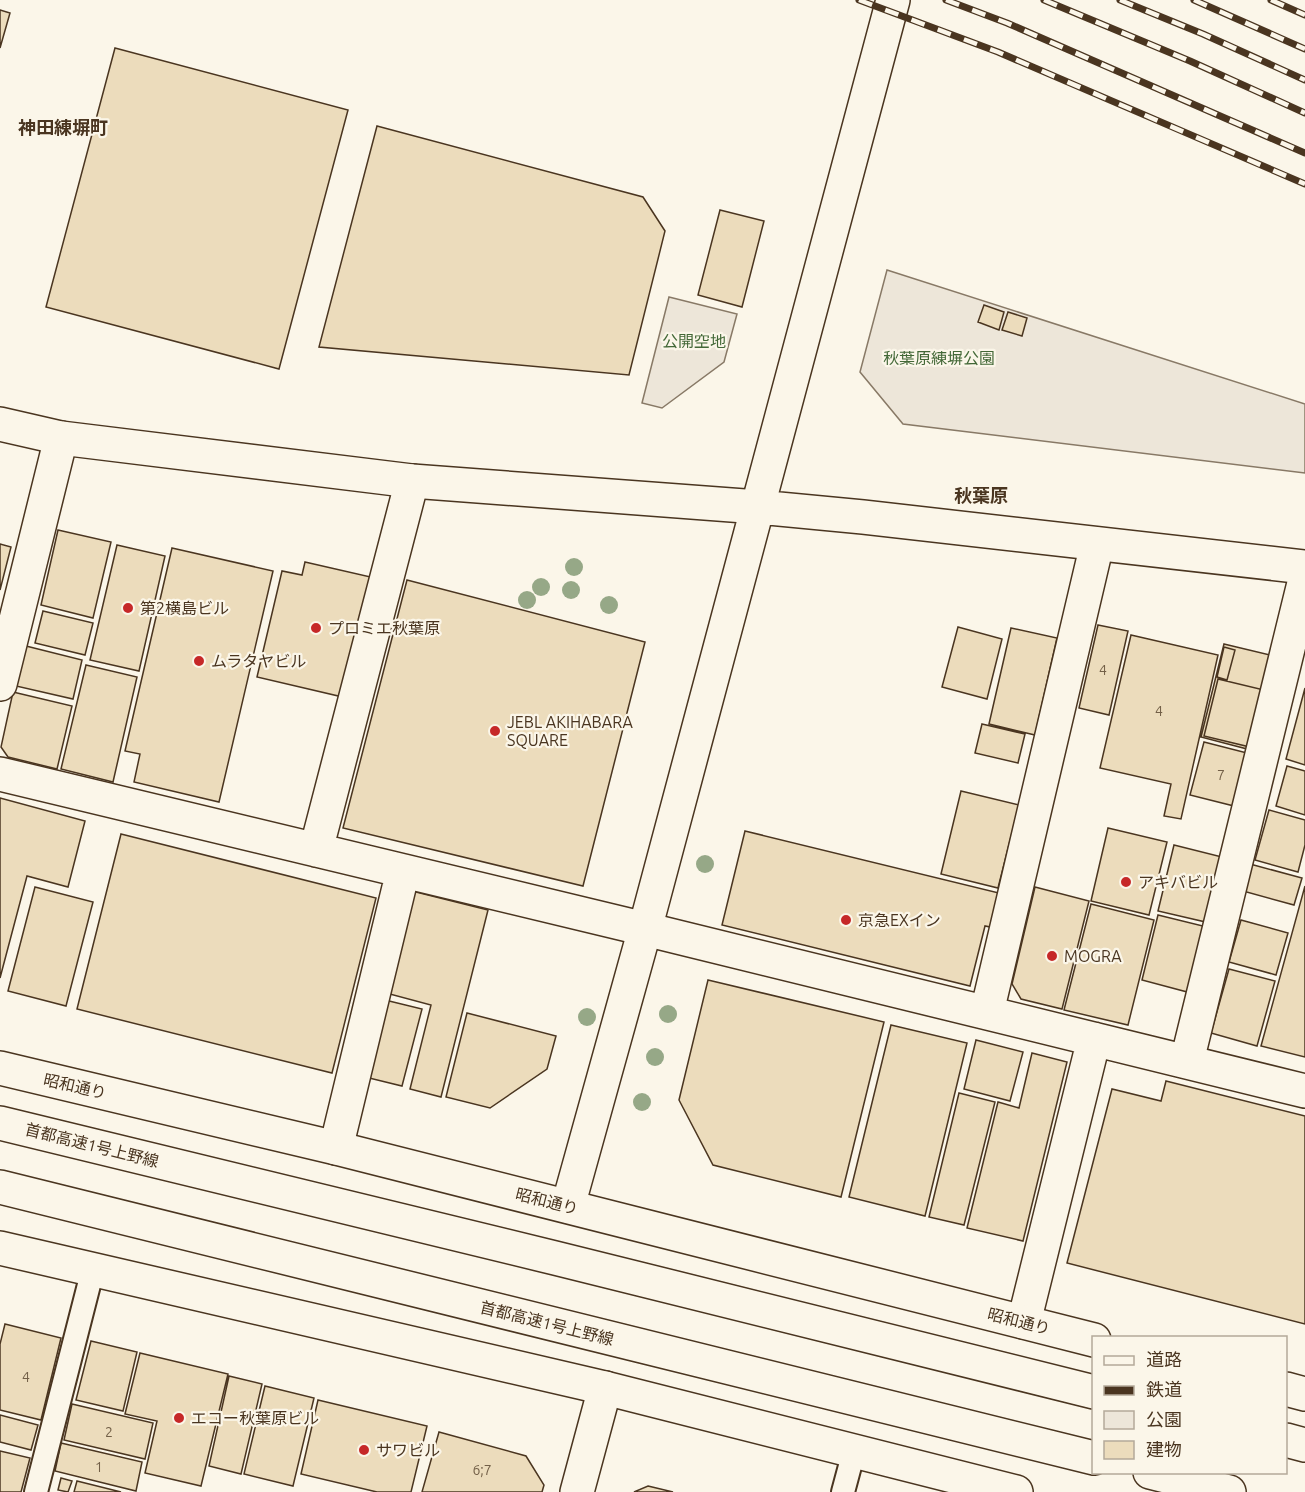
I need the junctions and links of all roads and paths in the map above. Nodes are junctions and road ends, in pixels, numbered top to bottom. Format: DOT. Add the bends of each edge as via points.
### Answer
graph roads {
  1 [pos="893,0"];
  2 [pos="0,424"];
  3 [pos="61,438"];
  4 [pos="412,481"];
  5 [pos="758,507"];
  6 [pos="1097,544"];
  7 [pos="1305,567"];
  8 [pos="1305,579"];
  9 [pos="0,684"];
  10 [pos="0,774"];
  11 [pos="316,850"];
  12 [pos="404,871"];
  13 [pos="645,928"];
  14 [pos="987,1012"];
  15 [pos="1094,1039"];
  16 [pos="1187,1062"];
  17 [pos="0,1068"];
  18 [pos="1305,1091"];
  19 [pos="0,1123"];
  20 [pos="336,1148"];
  21 [pos="0,1187"];
  22 [pos="568,1206"];
  23 [pos="0,1248"];
  24 [pos="93,1269"];
  25 [pos="1024,1322"];
  26 [pos="1092,1339"];
  27 [pos="605,1388"];
  28 [pos="1287,1389"];
  29 [pos="1092,1392"];
  30 [pos="1305,1394"];
  31 [pos="1287,1440"];
  32 [pos="1305,1445"];
  33 [pos="854,1451"];
  34 [pos="1092,1458"];
  35 [pos="1154,1474"];
  36 [pos="36,1492"];
  37 [pos="578,1492"];
  38 [pos="843,1492"];
  39 [pos="1016,1492"];
  40 [pos="1228,1492"];
  1 -- 5 [label="main road"];
  2 -- 3 [label="main road"];
  3 -- 4 [label="main road"];
  3 -- 9 [label="main road"];
  4 -- 5 [label="main road"];
  4 -- 11 [label="main road"];
  5 -- 6 [label="main road"];
  5 -- 13 [label="main road"];
  6 -- 7 [label="main road"];
  6 -- 14 [label="main road"];
  8 -- 16 [label="main road"];
  10 -- 11 [label="main road"];
  11 -- 12 [label="main road"];
  12 -- 13 [label="main road"];
  12 -- 20 [label="main road"];
  13 -- 14 [label="main road"];
  13 -- 22 [label="main road"];
  14 -- 15 [label="main road"];
  15 -- 16 [label="main road"];
  15 -- 25 [label="main road"];
  16 -- 18 [label="main road"];
  17 -- 20 [label="main road, 昭和通り"];
  19 -- 29 [label="main road, 首都高速1号上野線"];
  20 -- 22 [label="main road, 昭和通り"];
  21 -- 34 [label="main road, 首都高速1号上野線"];
  22 -- 25 [label="main road, 昭和通り"];
  23 -- 24 [label="main road"];
  24 -- 27 [label="main road"];
  24 -- 36 [label="lane"];
  25 -- 26 [label="main road, 昭和通り"];
  27 -- 33 [label="main road"];
  27 -- 37 [label="main road"];
  28 -- 30 [label="main road"];
  31 -- 32 [label="main road"];
  33 -- 38 [label="lane"];
  33 -- 39 [label="main road"];
  35 -- 40 [label="main road"];
}
